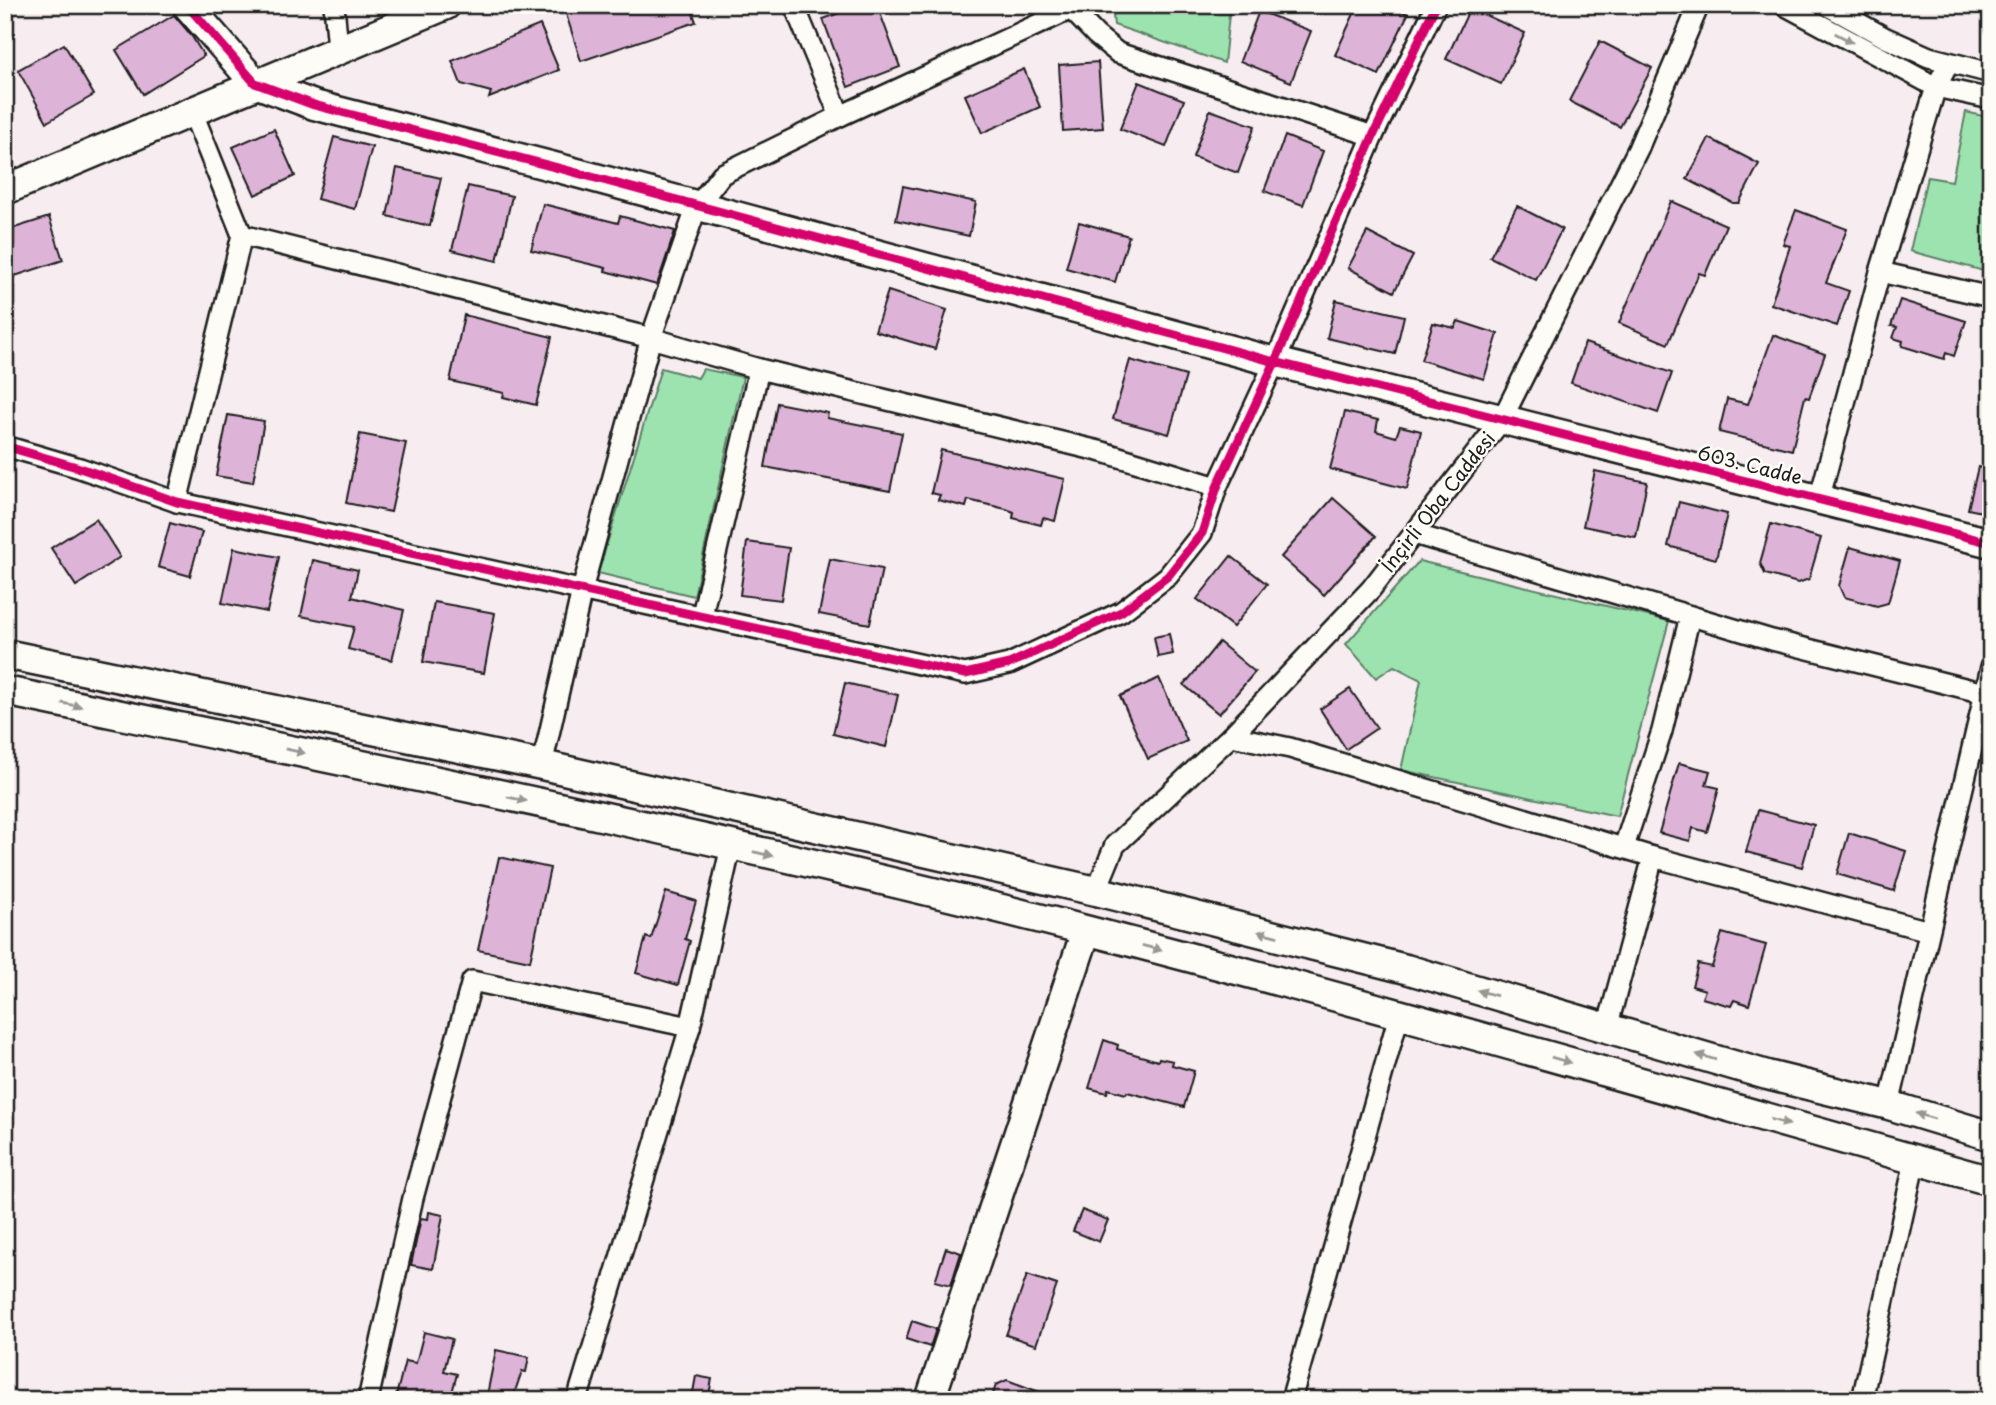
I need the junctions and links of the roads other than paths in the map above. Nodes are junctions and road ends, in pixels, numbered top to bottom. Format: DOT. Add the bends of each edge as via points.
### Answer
graph roads {
  1 [pos="187,5"];
  2 [pos="334,5"];
  3 [pos="446,5"];
  4 [pos="794,5"];
  5 [pos="1436,5"];
  6 [pos="1699,5"];
  7 [pos="1784,5"];
  8 [pos="1826,5"];
  9 [pos="1076,8"];
  10 [pos="338,48"];
  11 [pos="1949,64"];
  12 [pos="1991,73"];
  13 [pos="255,83"];
  14 [pos="1936,87"];
  15 [pos="1991,99"];
  16 [pos="192,111"];
  17 [pos="840,116"];
  18 [pos="1373,136"];
  19 [pos="5,190"];
  20 [pos="696,206"];
  21 [pos="242,235"];
  22 [pos="1880,272"];
  23 [pos="1991,298"];
  24 [pos="651,338"];
  25 [pos="1275,362"];
  26 [pos="759,369"];
  27 [pos="1501,421"];
  28 [pos="5,446"];
  29 [pos="1217,487"];
  30 [pos="1819,500"];
  31 [pos="177,502"];
  32 [pos="1414,534"];
  33 [pos="1991,544"];
  34 [pos="582,590"];
  35 [pos="702,615"];
  36 [pos="1690,615"];
  37 [pos="5,654"];
  38 [pos="1991,667"];
  39 [pos="5,691"];
  40 [pos="1984,694"];
  41 [pos="1231,736"];
  42 [pos="542,765"];
  43 [pos="731,846"];
  44 [pos="1624,847"];
  45 [pos="1653,857"];
  46 [pos="1096,891"];
  47 [pos="1086,931"];
  48 [pos="1929,932"];
  49 [pos="1399,1015"];
  50 [pos="690,1027"];
  51 [pos="1607,1028"];
  52 [pos="1889,1105"];
  53 [pos="1991,1136"];
  54 [pos="1915,1160"];
  55 [pos="1991,1181"];
  56 [pos="368,1400"];
  57 [pos="578,1400"];
  58 [pos="930,1400"];
  59 [pos="1291,1400"];
  60 [pos="1862,1400"];
  1 -- 13 [label="main road"];
  2 -- 10 [label="street"];
  3 -- 10 [label="main road"];
  4 -- 17 [label="street"];
  5 -- 18 [label="street"];
  6 -- 27 [label="street, İnçirli Oba Caddesi" via="1638,149"];
  7 -- 14 [label="street, one-way"];
  8 -- 11 [label="street" via="1886,38"];
  9 -- 17 [label="street"];
  9 -- 18 [label="street" via="1118,53"];
  10 -- 13 [label="main road"];
  11 -- 12 [label="street"];
  11 -- 14 [label="street"];
  13 -- 16 [label="main road"];
  13 -- 20 [label="main road, 603. Cadde" via="314,105"];
  14 -- 15 [label="street"];
  14 -- 22 [label="street"];
  16 -- 19 [label="main road"];
  16 -- 21 [label="street"];
  17 -- 20 [label="street" via="722,174"];
  18 -- 25 [label="street"];
  20 -- 24 [label="street"];
  20 -- 25 [label="main road, 603. Cadde"];
  21 -- 24 [label="street"];
  21 -- 31 [label="street"];
  22 -- 23 [label="street"];
  22 -- 30 [label="street"];
  24 -- 26 [label="street"];
  24 -- 34 [label="street"];
  25 -- 27 [label="main road, 603. Cadde"];
  25 -- 29 [label="street"];
  26 -- 29 [label="street" via="1103,452"];
  26 -- 35 [label="street"];
  27 -- 30 [label="main road, 603. Cadde"];
  27 -- 32 [label="street, İnçirli Oba Caddesi"];
  28 -- 31 [label="street"];
  29 -- 35 [label="street" via="1202,533 1168,576 1121,611 1009,664 965,674"];
  30 -- 33 [label="main road, 603. Cadde"];
  31 -- 34 [label="street"];
  32 -- 36 [label="street"];
  32 -- 41 [label="street, İnçirli Oba Caddesi" via="1371,589"];
  34 -- 35 [label="street"];
  34 -- 42 [label="street"];
  36 -- 40 [label="street"];
  36 -- 44 [label="street" via="1661,731"];
  37 -- 42 [label="main road"];
  38 -- 40 [label="street"];
  39 -- 43 [label="main road, one-way"];
  40 -- 48 [label="street"];
  41 -- 44 [label="street" via="1290,748"];
  41 -- 46 [label="street, İnçirli Oba Caddesi" via="1115,845"];
  42 -- 46 [label="main road"];
  43 -- 47 [label="main road, one-way"];
  43 -- 50 [label="street"];
  44 -- 45 [label="street"];
  45 -- 48 [label="street"];
  45 -- 51 [label="street"];
  51 -- 46 [label="main road, one-way" via="1406,969"];
  47 -- 49 [label="main road, one-way"];
  47 -- 58 [label="main road"];
  48 -- 52 [label="street"];
  49 -- 54 [label="main road, one-way"];
  49 -- 59 [label="street"];
  50 -- 56 [label="street" via="472,981 413,1198"];
  50 -- 57 [label="street"];
  52 -- 51 [label="main road, one-way"];
  53 -- 52 [label="main road, one-way"];
  54 -- 55 [label="main road"];
  54 -- 60 [label="street"];
}
